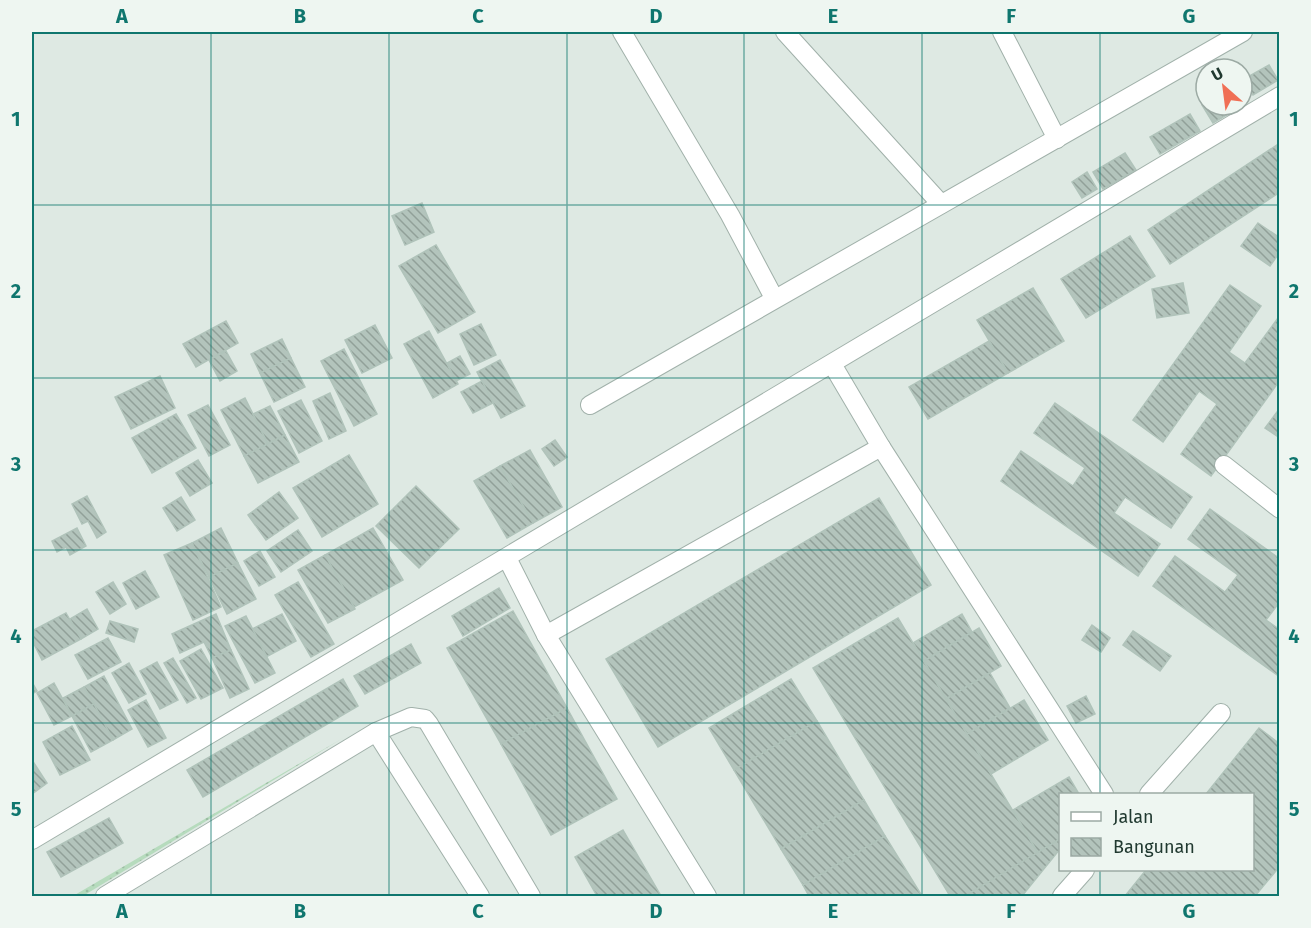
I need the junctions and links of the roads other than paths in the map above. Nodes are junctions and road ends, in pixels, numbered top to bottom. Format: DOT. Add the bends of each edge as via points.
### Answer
graph roads {
  1 [pos="622,32"];
  2 [pos="785,32"];
  3 [pos="1002,32"];
  4 [pos="1243,32"];
  5 [pos="1280,96"];
  6 [pos="1057,139"];
  7 [pos="940,204"];
  8 [pos="774,298"];
  9 [pos="832,364"];
  10 [pos="590,405"];
  11 [pos="881,447"];
  12 [pos="1224,465"];
  13 [pos="1280,509"];
  14 [pos="507,558"];
  15 [pos="546,635"];
  16 [pos="1221,712"];
  17 [pos="376,732"];
  18 [pos="1103,793"];
  19 [pos="1151,793"];
  20 [pos="32,840"];
  21 [pos="1084,871"];
  22 [pos="105,897"];
  23 [pos="480,897"];
  24 [pos="531,897"];
  25 [pos="707,897"];
  26 [pos="1062,897"];
  1 -- 8 [label="street"];
  2 -- 7 [label="street"];
  3 -- 6 [label="street"];
  4 -- 6 [label="street"];
  5 -- 9 [label="street"];
  6 -- 7 [label="street"];
  7 -- 8 [label="street"];
  8 -- 10 [label="street"];
  9 -- 11 [label="street"];
  9 -- 14 [label="street"];
  11 -- 15 [label="street"];
  11 -- 18 [label="street"];
  12 -- 13 [label="street"];
  14 -- 15 [label="street"];
  14 -- 20 [label="street"];
  15 -- 25 [label="street"];
  16 -- 19 [label="street"];
  17 -- 22 [label="street"];
  17 -- 23 [label="street"];
  17 -- 24 [label="street" via="411,717 425,719"];
  21 -- 26 [label="street"];
}
